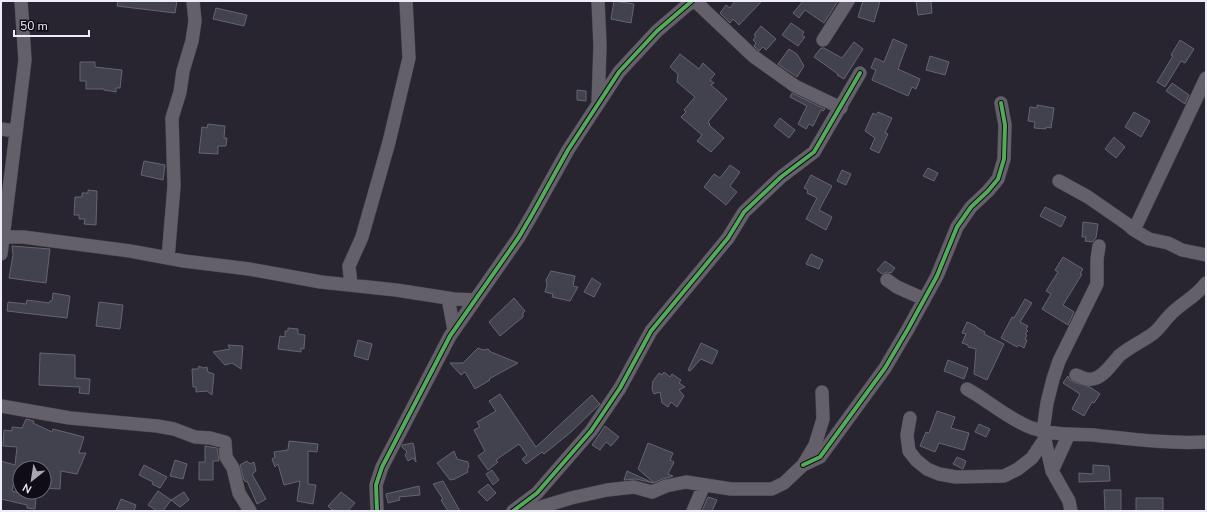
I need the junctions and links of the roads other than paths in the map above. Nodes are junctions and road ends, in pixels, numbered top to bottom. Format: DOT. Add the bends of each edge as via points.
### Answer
graph roads {
  1 [pos="21,1"];
  2 [pos="193,1"];
  3 [pos="406,1"];
  4 [pos="598,1"];
  5 [pos="693,1"];
  6 [pos="848,1"];
  7 [pos="823,40"];
  8 [pos="860,73"];
  9 [pos="1206,78"];
  10 [pos="1001,103"];
  11 [pos="598,104"];
  12 [pos="840,108"];
  13 [pos="1,128"];
  14 [pos="16,131"];
  15 [pos="1059,181"];
  16 [pos="1134,230"];
  17 [pos="3,237"];
  18 [pos="1099,246"];
  19 [pos="1,254"];
  20 [pos="1206,255"];
  21 [pos="168,258"];
  22 [pos="887,280"];
  23 [pos="1206,283"];
  24 [pos="351,285"];
  25 [pos="448,298"];
  26 [pos="924,299"];
  27 [pos="475,300"];
  28 [pos="454,330"];
  29 [pos="1076,375"];
  30 [pos="966,389"];
  31 [pos="822,392"];
  32 [pos="1,406"];
  33 [pos="910,418"];
  34 [pos="1068,434"];
  35 [pos="1044,435"];
  36 [pos="1206,442"];
  37 [pos="803,465"];
  38 [pos="1052,471"];
  39 [pos="704,485"];
  40 [pos="250,511"];
  41 [pos="377,511"];
  42 [pos="513,511"];
  43 [pos="528,511"];
  44 [pos="693,511"];
  45 [pos="1071,511"];
  1 -- 14 [label="street" via="25,60"];
  2 -- 21 [label="street" via="195,21 192,41 172,118 174,186"];
  3 -- 24 [label="street" via="409,58 362,237 349,266"];
  4 -- 11 [label="street"];
  5 -- 11 [label="street" via="657,31 626,62"];
  5 -- 12 [label="street" via="753,56 795,86"];
  6 -- 7 [label="street"];
  8 -- 12 [label="street"];
  9 -- 16 [label="street"];
  10 -- 26 [label="street" via="1005,125 1004,159 998,179 971,207 957,227 937,276"];
  11 -- 27 [label="street" via="568,150 519,237"];
  12 -- 42 [label="street" via="814,152 781,177 744,212 728,238 651,331 620,388 591,432 538,493"];
  13 -- 14 [label="street"];
  14 -- 17 [label="street"];
  15 -- 16 [label="street"];
  16 -- 20 [label="street" via="1149,239"];
  17 -- 19 [label="street"];
  17 -- 21 [label="street" via="23,237"];
  18 -- 35 [label="street" via="1097,284 1059,361 1047,403"];
  21 -- 24 [label="street"];
  22 -- 26 [label="street"];
  23 -- 29 [label="street" via="1170,315 1160,328 1125,351 1098,378 1088,380"];
  24 -- 25 [label="street"];
  25 -- 27 [label="street"];
  25 -- 28 [label="street"];
  26 -- 37 [label="street" via="885,368 820,457"];
  27 -- 28 [label="street"];
  28 -- 41 [label="street" via="382,466 376,485"];
  30 -- 35 [label="street" via="1001,412"];
  31 -- 37 [label="street" via="823,419 815,445"];
  32 -- 40 [label="street" via="70,418 157,426 180,430 195,437 225,442 226,457 233,468 239,492"];
  33 -- 35 [label="street" via="907,435 909,451 916,460 927,469 956,477 1004,476 1032,458"];
  34 -- 35 [label="street"];
  34 -- 36 [label="street"];
  34 -- 38 [label="street"];
  35 -- 38 [label="street"];
  37 -- 39 [label="street" via="784,483 772,489 731,489"];
  38 -- 45 [label="street" via="1069,501"];
  39 -- 43 [label="street" via="686,482 652,492 634,487 606,490"];
  39 -- 44 [label="street"];
}
